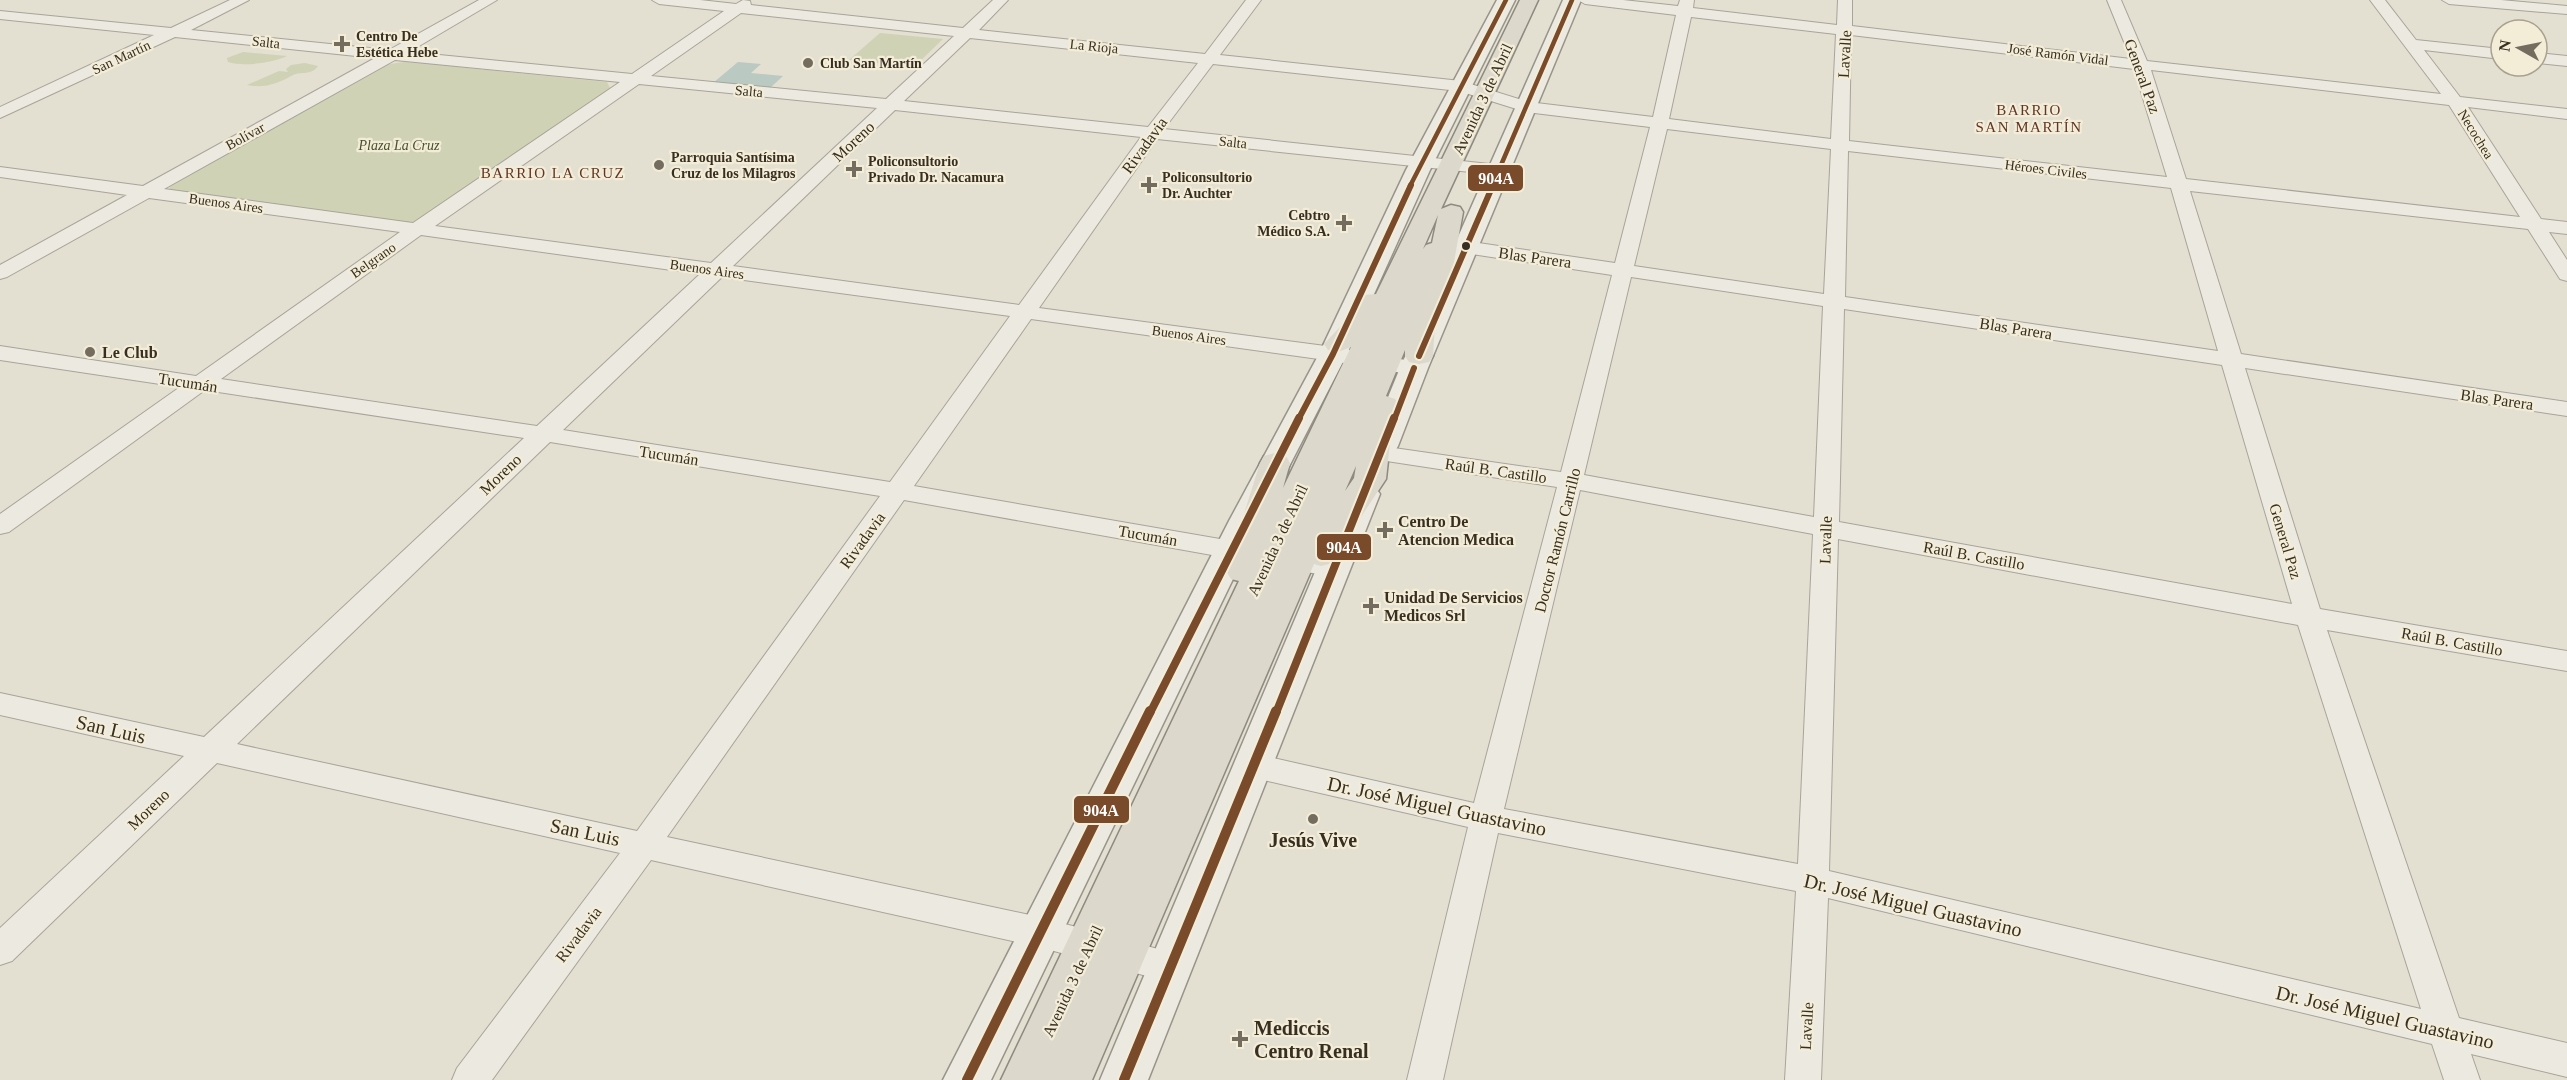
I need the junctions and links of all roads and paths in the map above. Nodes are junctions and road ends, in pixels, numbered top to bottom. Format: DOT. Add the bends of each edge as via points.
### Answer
graph roads {
  1 [pos="242,0"];
  2 [pos="490,0"];
  3 [pos="659,0"];
  4 [pos="1000,0"];
  5 [pos="1254,0"];
  6 [pos="1506,0"];
  7 [pos="1529,0"];
  8 [pos="1548,0"];
  9 [pos="1572,0"];
  10 [pos="1585,0"];
  11 [pos="1845,0"];
  12 [pos="2114,0"];
  13 [pos="2377,0"];
  14 [pos="2449,0"];
  15 [pos="744,4"];
  16 [pos="1686,6"];
  17 [pos="2567,10"];
  18 [pos="0,15"];
  19 [pos="1845,29"];
  20 [pos="967,32"];
  21 [pos="172,33"];
  22 [pos="2410,44"];
  23 [pos="2489,53"];
  24 [pos="393,55"];
  25 [pos="1207,59"];
  26 [pos="2549,59"];
  27 [pos="2567,61"];
  28 [pos="2141,64"];
  29 [pos="634,80"];
  30 [pos="1461,86"];
  31 [pos="1492,97"];
  32 [pos="2455,101"];
  33 [pos="892,105"];
  34 [pos="1526,107"];
  35 [pos="0,113"];
  36 [pos="2567,114"];
  37 [pos="1660,123"];
  38 [pos="1151,135"];
  39 [pos="1838,145"];
  40 [pos="1424,161"];
  41 [pos="1461,166"];
  42 [pos="1498,171"];
  43 [pos="0,172"];
  44 [pos="2179,185"];
  45 [pos="145,192"];
  46 [pos="1440,211"];
  47 [pos="2534,224"];
  48 [pos="2567,228"];
  49 [pos="417,229"];
  50 [pos="1465,248"];
  51 [pos="714,270"];
  52 [pos="1623,270"];
  53 [pos="0,273"];
  54 [pos="2567,275"];
  55 [pos="1833,300"];
  56 [pos="1024,312"];
  57 [pos="0,353"];
  58 [pos="1379,358"];
  59 [pos="2232,360"];
  60 [pos="200,384"];
  61 [pos="2567,409"];
  62 [pos="542,434"];
  63 [pos="1275,463"];
  64 [pos="1375,466"];
  65 [pos="1572,481"];
  66 [pos="897,491"];
  67 [pos="0,526"];
  68 [pos="1825,528"];
  69 [pos="1283,559"];
  70 [pos="2309,617"];
  71 [pos="2567,661"];
  72 [pos="0,704"];
  73 [pos="209,751"];
  74 [pos="1191,765"];
  75 [pos="1255,766"];
  76 [pos="1486,818"];
  77 [pos="644,845"];
  78 [pos="1813,881"];
  79 [pos="1039,933"];
  80 [pos="0,950"];
  81 [pos="1106,950"];
  82 [pos="1169,967"];
  83 [pos="2447,1032"];
  84 [pos="2567,1060"];
  85 [pos="470,1080"];
  86 [pos="968,1080"];
  87 [pos="1025,1080"];
  88 [pos="1068,1080"];
  89 [pos="1124,1080"];
  90 [pos="1425,1080"];
  91 [pos="1803,1080"];
  92 [pos="2462,1080"];
  1 -- 21 [label="street, San Martín"];
  2 -- 24 [label="street, Bolívar"];
  3 -- 15 [label="street, La Rioja"];
  4 -- 20 [label="street, Moreno"];
  5 -- 25 [label="street, Rivadavia"];
  6 -- 30 [label="main road, Avenida 3 de Abril"];
  7 -- 31 [label="highway, Avenida 3 de Abril"];
  8 -- 31 [label="highway, Avenida 3 de Abril"];
  9 -- 34 [label="main road, Avenida 3 de Abril"];
  10 -- 16 [label="street, José Ramón Vidal"];
  11 -- 19 [label="street, Lavalle"];
  12 -- 28 [label="street, General Paz"];
  13 -- 22 [label="street, Necochea"];
  14 -- 17 [label="street"];
  15 -- 20 [label="street, La Rioja"];
  15 -- 29 [label="street, Belgrano"];
  16 -- 19 [label="street, José Ramón Vidal"];
  16 -- 37 [label="street, Doctor Ramón Carrillo"];
  18 -- 21 [label="street, Salta"];
  19 -- 28 [label="street, José Ramón Vidal"];
  19 -- 39 [label="street, Lavalle"];
  20 -- 25 [label="street, La Rioja"];
  20 -- 33 [label="street, Moreno"];
  21 -- 24 [label="street, Salta"];
  21 -- 35 [label="street, San Martín"];
  22 -- 23 [label="street"];
  22 -- 32 [label="street, Necochea"];
  24 -- 29 [label="street, Salta"];
  24 -- 45 [label="street, Bolívar"];
  25 -- 30 [label="street, La Rioja"];
  25 -- 38 [label="street, Rivadavia"];
  26 -- 27 [label="street"];
  28 -- 32 [label="street, José Ramón Vidal"];
  28 -- 44 [label="street, General Paz"];
  29 -- 33 [label="street, Salta"];
  29 -- 49 [label="street, Belgrano"];
  30 -- 31 [label="street, La Rioja"];
  30 -- 40 [label="main road, Avenida 3 de Abril"];
  31 -- 34 [label="street, La Rioja"];
  31 -- 41 [label="highway, Avenida 3 de Abril"];
  32 -- 36 [label="street, José Ramón Vidal"];
  32 -- 47 [label="street, Necochea"];
  33 -- 38 [label="street, Salta"];
  33 -- 51 [label="street, Moreno"];
  34 -- 37 [label="street, Héroes Civiles"];
  34 -- 42 [label="main road, Avenida 3 de Abril"];
  37 -- 39 [label="street, Héroes Civiles"];
  37 -- 52 [label="street, Doctor Ramón Carrillo"];
  38 -- 40 [label="street, Salta"];
  38 -- 56 [label="street, Rivadavia"];
  39 -- 44 [label="street, Héroes Civiles"];
  39 -- 55 [label="street, Lavalle"];
  40 -- 41 [label="street, Salta"];
  40 -- 58 [label="main road, Avenida 3 de Abril"];
  41 -- 42 [label="street, Salta"];
  41 -- 46 [label="highway, Avenida 3 de Abril"];
  42 -- 50 [label="main road, Avenida 3 de Abril"];
  43 -- 45 [label="street, Buenos Aires"];
  44 -- 47 [label="street, Héroes Civiles"];
  44 -- 59 [label="street, General Paz"];
  45 -- 49 [label="street, Buenos Aires"];
  45 -- 53 [label="street, Bolívar"];
  46 -- 58 [label="highway, Avenida 3 de Abril"];
  46 -- 58 [label="highway" via="1395,261 1364,317"];
  47 -- 48 [label="street, Héroes Civiles"];
  47 -- 54 [label="street, Necochea"];
  49 -- 51 [label="street, Buenos Aires"];
  49 -- 60 [label="street, Belgrano"];
  50 -- 52 [label="street, Blas Parera"];
  50 -- 58 [label="main road, Avenida 3 de Abril"];
  51 -- 56 [label="street, Buenos Aires"];
  51 -- 62 [label="street, Moreno"];
  52 -- 55 [label="street, Blas Parera"];
  52 -- 65 [label="street, Doctor Ramón Carrillo"];
  55 -- 59 [label="street, Blas Parera"];
  55 -- 68 [label="street, Lavalle"];
  56 -- 58 [label="street, Buenos Aires"];
  56 -- 66 [label="street, Rivadavia"];
  57 -- 60 [label="street, Tucumán"];
  58 -- 63 [label="main road, Avenida 3 de Abril"];
  58 -- 64 [label="highway"];
  58 -- 69 [label="highway, Avenida 3 de Abril"];
  59 -- 61 [label="street, Blas Parera"];
  59 -- 70 [label="street, General Paz"];
  60 -- 62 [label="street, Tucumán"];
  60 -- 67 [label="street, Belgrano"];
  62 -- 66 [label="street, Tucumán"];
  62 -- 73 [label="street, Moreno"];
  63 -- 69 [label="highway"];
  64 -- 65 [label="street, Raúl B. Castillo"];
  64 -- 69 [label="main road, Avenida 3 de Abril"];
  65 -- 68 [label="street, Raúl B. Castillo"];
  65 -- 76 [label="street, Doctor Ramón Carrillo"];
  66 -- 69 [label="street, Tucumán"];
  66 -- 77 [label="street, Rivadavia"];
  68 -- 70 [label="street, Raúl B. Castillo"];
  68 -- 78 [label="street, Lavalle"];
  69 -- 74 [label="highway, Avenida 3 de Abril"];
  69 -- 74 [label="highway"];
  69 -- 75 [label="main road, Avenida 3 de Abril"];
  69 -- 79 [label="main road, Avenida 3 de Abril"];
  70 -- 71 [label="street, Raúl B. Castillo"];
  70 -- 83 [label="street, General Paz"];
  72 -- 73 [label="street, San Luis"];
  73 -- 77 [label="street, San Luis"];
  73 -- 80 [label="street, Moreno"];
  74 -- 81 [label="highway, Avenida 3 de Abril"];
  75 -- 76 [label="street, Dr. José Miguel Guastavino"];
  75 -- 82 [label="main road, Avenida 3 de Abril"];
  76 -- 78 [label="street, Dr. José Miguel Guastavino"];
  76 -- 90 [label="street, Doctor Ramón Carrillo"];
  77 -- 79 [label="street, San Luis"];
  77 -- 85 [label="street, Rivadavia"];
  78 -- 83 [label="street, Dr. José Miguel Guastavino"];
  78 -- 91 [label="street, Lavalle"];
  79 -- 81 [label="street, San Luis"];
  79 -- 86 [label="main road, Avenida 3 de Abril"];
  81 -- 82 [label="street, San Luis"];
  81 -- 87 [label="highway, Avenida 3 de Abril"];
  81 -- 88 [label="highway, Avenida 3 de Abril"];
  82 -- 89 [label="main road, Avenida 3 de Abril"];
  83 -- 84 [label="street, Dr. José Miguel Guastavino"];
  83 -- 92 [label="street, General Paz"];
}
